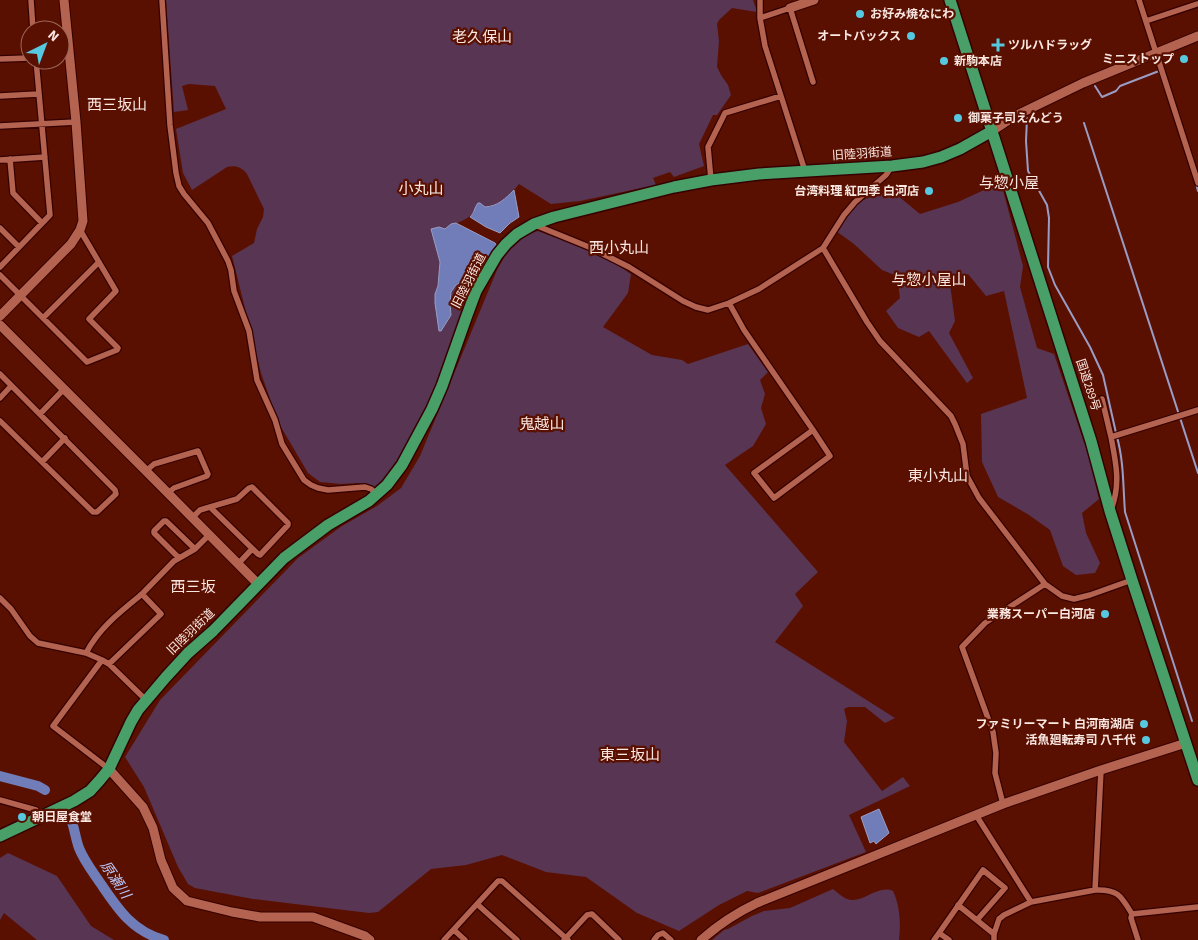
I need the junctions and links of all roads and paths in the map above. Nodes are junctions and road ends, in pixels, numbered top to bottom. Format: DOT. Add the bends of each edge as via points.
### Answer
graph roads {
  1 [pos="31,0"];
  2 [pos="64,0"];
  3 [pos="162,0"];
  4 [pos="760,0"];
  5 [pos="814,0"];
  6 [pos="950,0"];
  7 [pos="1139,0"];
  8 [pos="1197,4"];
  9 [pos="790,8"];
  10 [pos="760,18"];
  11 [pos="32,20"];
  12 [pos="1146,21"];
  13 [pos="1198,36"];
  14 [pos="1156,52"];
  15 [pos="20,59"];
  16 [pos="0,60"];
  17 [pos="37,70"];
  18 [pos="813,82"];
  19 [pos="38,94"];
  20 [pos="0,96"];
  21 [pos="781,96"];
  22 [pos="76,122"];
  23 [pos="41,124"];
  24 [pos="0,126"];
  25 [pos="992,131"];
  26 [pos="44,157"];
  27 [pos="10,159"];
  28 [pos="0,160"];
  29 [pos="892,166"];
  30 [pos="805,172"];
  31 [pos="712,180"];
  32 [pos="1198,183"];
  33 [pos="42,223"];
  34 [pos="534,224"];
  35 [pos="0,228"];
  36 [pos="80,230"];
  37 [pos="19,247"];
  38 [pos="823,248"];
  39 [pos="99,262"];
  40 [pos="0,267"];
  41 [pos="0,275"];
  42 [pos="20,296"];
  43 [pos="729,303"];
  44 [pos="0,316"];
  45 [pos="43,318"];
  46 [pos="0,325"];
  47 [pos="0,374"];
  48 [pos="11,386"];
  49 [pos="64,389"];
  50 [pos="0,398"];
  51 [pos="1102,399"];
  52 [pos="1198,410"];
  53 [pos="40,414"];
  54 [pos="0,421"];
  55 [pos="813,430"];
  56 [pos="1111,437"];
  57 [pos="65,438"];
  58 [pos="42,462"];
  59 [pos="146,471"];
  60 [pos="168,493"];
  61 [pos="377,494"];
  62 [pos="211,507"];
  63 [pos="1110,511"];
  64 [pos="192,518"];
  65 [pos="210,535"];
  66 [pos="195,549"];
  67 [pos="252,549"];
  68 [pos="179,558"];
  69 [pos="238,564"];
  70 [pos="1132,580"];
  71 [pos="258,584"];
  72 [pos="1045,584"];
  73 [pos="142,594"];
  74 [pos="0,598"];
  75 [pos="86,653"];
  76 [pos="102,660"];
  77 [pos="109,664"];
  78 [pos="146,700"];
  79 [pos="1198,739"];
  80 [pos="1186,743"];
  81 [pos="109,769"];
  82 [pos="1101,770"];
  83 [pos="1198,780"];
  84 [pos="0,800"];
  85 [pos="1003,804"];
  86 [pos="976,815"];
  87 [pos="40,817"];
  88 [pos="0,836"];
  89 [pos="1095,890"];
  90 [pos="1031,902"];
  91 [pos="477,904"];
  92 [pos="958,906"];
  93 [pos="1198,907"];
  94 [pos="1132,914"];
  95 [pos="977,920"];
  96 [pos="454,930"];
  97 [pos="939,933"];
  98 [pos="994,937"];
  99 [pos="566,939"];
  100 [pos="370,940"];
  101 [pos="444,940"];
  102 [pos="465,940"];
  103 [pos="517,940"];
  104 [pos="620,940"];
  105 [pos="654,940"];
  106 [pos="671,940"];
  107 [pos="701,940"];
  108 [pos="934,940"];
  109 [pos="949,940"];
  110 [pos="1138,940"];
  1 -- 11 [label="street"];
  2 -- 22 [label="street"];
  3 -- 61 [label="street" via="170,125 179,186 208,223 228,261 234,291 249,331 257,380 282,444 310,485 328,490 365,487"];
  4 -- 10 [label="street"];
  5 -- 9 [label="street"];
  6 -- 25 [label="highway, 国道289号"];
  7 -- 12 [label="street"];
  8 -- 12 [label="street"];
  9 -- 10 [label="street"];
  9 -- 18 [label="street"];
  10 -- 21 [label="street"];
  12 -- 14 [label="street"];
  13 -- 14 [label="street, 旧陸羽街道"];
  14 -- 25 [label="street, 旧陸羽街道" via="1015,116"];
  14 -- 32 [label="street"];
  15 -- 16 [label="street"];
  17 -- 19 [label="street"];
  19 -- 20 [label="street"];
  19 -- 23 [label="street"];
  21 -- 30 [label="street"];
  21 -- 31 [label="street" via="725,113 708,147"];
  22 -- 23 [label="street"];
  22 -- 36 [label="street" via="83,221"];
  23 -- 24 [label="street"];
  23 -- 26 [label="street"];
  25 -- 29 [label="highway, 旧陸羽街道" via="941,157"];
  25 -- 63 [label="highway, 国道289号" via="1092,441"];
  26 -- 27 [label="street"];
  26 -- 33 [label="street" via="50,216"];
  27 -- 28 [label="street"];
  27 -- 33 [label="street" via="13,193"];
  29 -- 30 [label="highway, 旧陸羽街道"];
  29 -- 38 [label="street" via="844,215"];
  30 -- 31 [label="highway, 旧陸羽街道"];
  31 -- 34 [label="highway, 旧陸羽街道"];
  33 -- 37 [label="street"];
  34 -- 43 [label="street" via="605,255 696,307 708,310"];
  34 -- 61 [label="highway, 旧陸羽街道" via="506,244 488,270 476,291 432,409 402,466"];
  35 -- 37 [label="street"];
  36 -- 39 [label="street"];
  36 -- 42 [label="street" via="71,244"];
  37 -- 40 [label="street"];
  38 -- 43 [label="street" via="759,289"];
  38 -- 72 [label="street" via="880,341 951,416 963,444 967,476 979,498"];
  39 -- 45 [label="street"];
  39 -- 45 [label="street" via="116,291 89,319 117,350 87,362"];
  41 -- 42 [label="street"];
  42 -- 44 [label="street"];
  42 -- 45 [label="street"];
  43 -- 55 [label="street"];
  46 -- 49 [label="street"];
  47 -- 48 [label="street"];
  48 -- 50 [label="street"];
  48 -- 53 [label="street"];
  49 -- 53 [label="street"];
  49 -- 59 [label="street"];
  51 -- 56 [label="street"];
  52 -- 56 [label="street"];
  53 -- 57 [label="street"];
  54 -- 58 [label="street"];
  55 -- 55 [label="street" via="830,456 774,498 754,473"];
  56 -- 63 [label="street" via="1117,482"];
  57 -- 58 [label="street"];
  57 -- 58 [label="street" via="116,494 93,512"];
  59 -- 60 [label="street"];
  59 -- 60 [label="street" via="154,464 198,451 207,476"];
  60 -- 64 [label="street"];
  61 -- 71 [label="highway, 旧陸羽街道" via="313,536"];
  62 -- 64 [label="street" via="200,510"];
  62 -- 67 [label="street"];
  62 -- 67 [label="street" via="237,499 252,487 288,523 260,555"];
  63 -- 70 [label="highway, 国道289号"];
  64 -- 65 [label="street"];
  65 -- 66 [label="street"];
  65 -- 69 [label="street"];
  66 -- 68 [label="street"];
  66 -- 68 [label="street" via="164,521 154,534"];
  67 -- 69 [label="street"];
  68 -- 73 [label="street"];
  69 -- 71 [label="street"];
  70 -- 72 [label="street" via="1074,599 1062,596"];
  70 -- 80 [label="highway, 国道289号"];
  71 -- 78 [label="highway, 旧陸羽街道"];
  72 -- 85 [label="street" via="985,623 962,647 993,732 995,773"];
  73 -- 75 [label="street" via="113,618"];
  73 -- 77 [label="street" via="161,614"];
  74 -- 75 [label="street" via="38,643"];
  75 -- 76 [label="street"];
  76 -- 77 [label="street"];
  76 -- 81 [label="street" via="53,726"];
  77 -- 78 [label="street"];
  78 -- 81 [label="highway, 旧陸羽街道" via="131,722"];
  79 -- 80 [label="highway"];
  80 -- 82 [label="street"];
  80 -- 83 [label="highway, 国道289号"];
  81 -- 87 [label="highway, 旧陸羽街道" via="90,791"];
  81 -- 100 [label="street" via="143,807 173,888 188,901 260,917 313,917"];
  82 -- 85 [label="street"];
  82 -- 89 [label="street"];
  84 -- 87 [label="street" via="36,810"];
  85 -- 86 [label="street"];
  86 -- 90 [label="street"];
  86 -- 107 [label="street" via="757,903 731,917"];
  87 -- 88 [label="highway, 旧陸羽街道"];
  89 -- 90 [label="street"];
  89 -- 94 [label="street" via="1114,892 1122,897"];
  90 -- 98 [label="street" via="999,919"];
  91 -- 96 [label="street"];
  91 -- 99 [label="street" via="498,881 502,881"];
  91 -- 103 [label="street"];
  92 -- 95 [label="street"];
  92 -- 95 [label="street" via="983,870 1005,888"];
  92 -- 97 [label="street"];
  93 -- 94 [label="street"];
  94 -- 110 [label="street"];
  95 -- 98 [label="street"];
  96 -- 101 [label="street"];
  96 -- 102 [label="street"];
  97 -- 108 [label="street"];
  97 -- 109 [label="street"];
  99 -- 104 [label="street" via="587,915 592,914"];
  105 -- 106 [label="street" via="663,933"];
}
